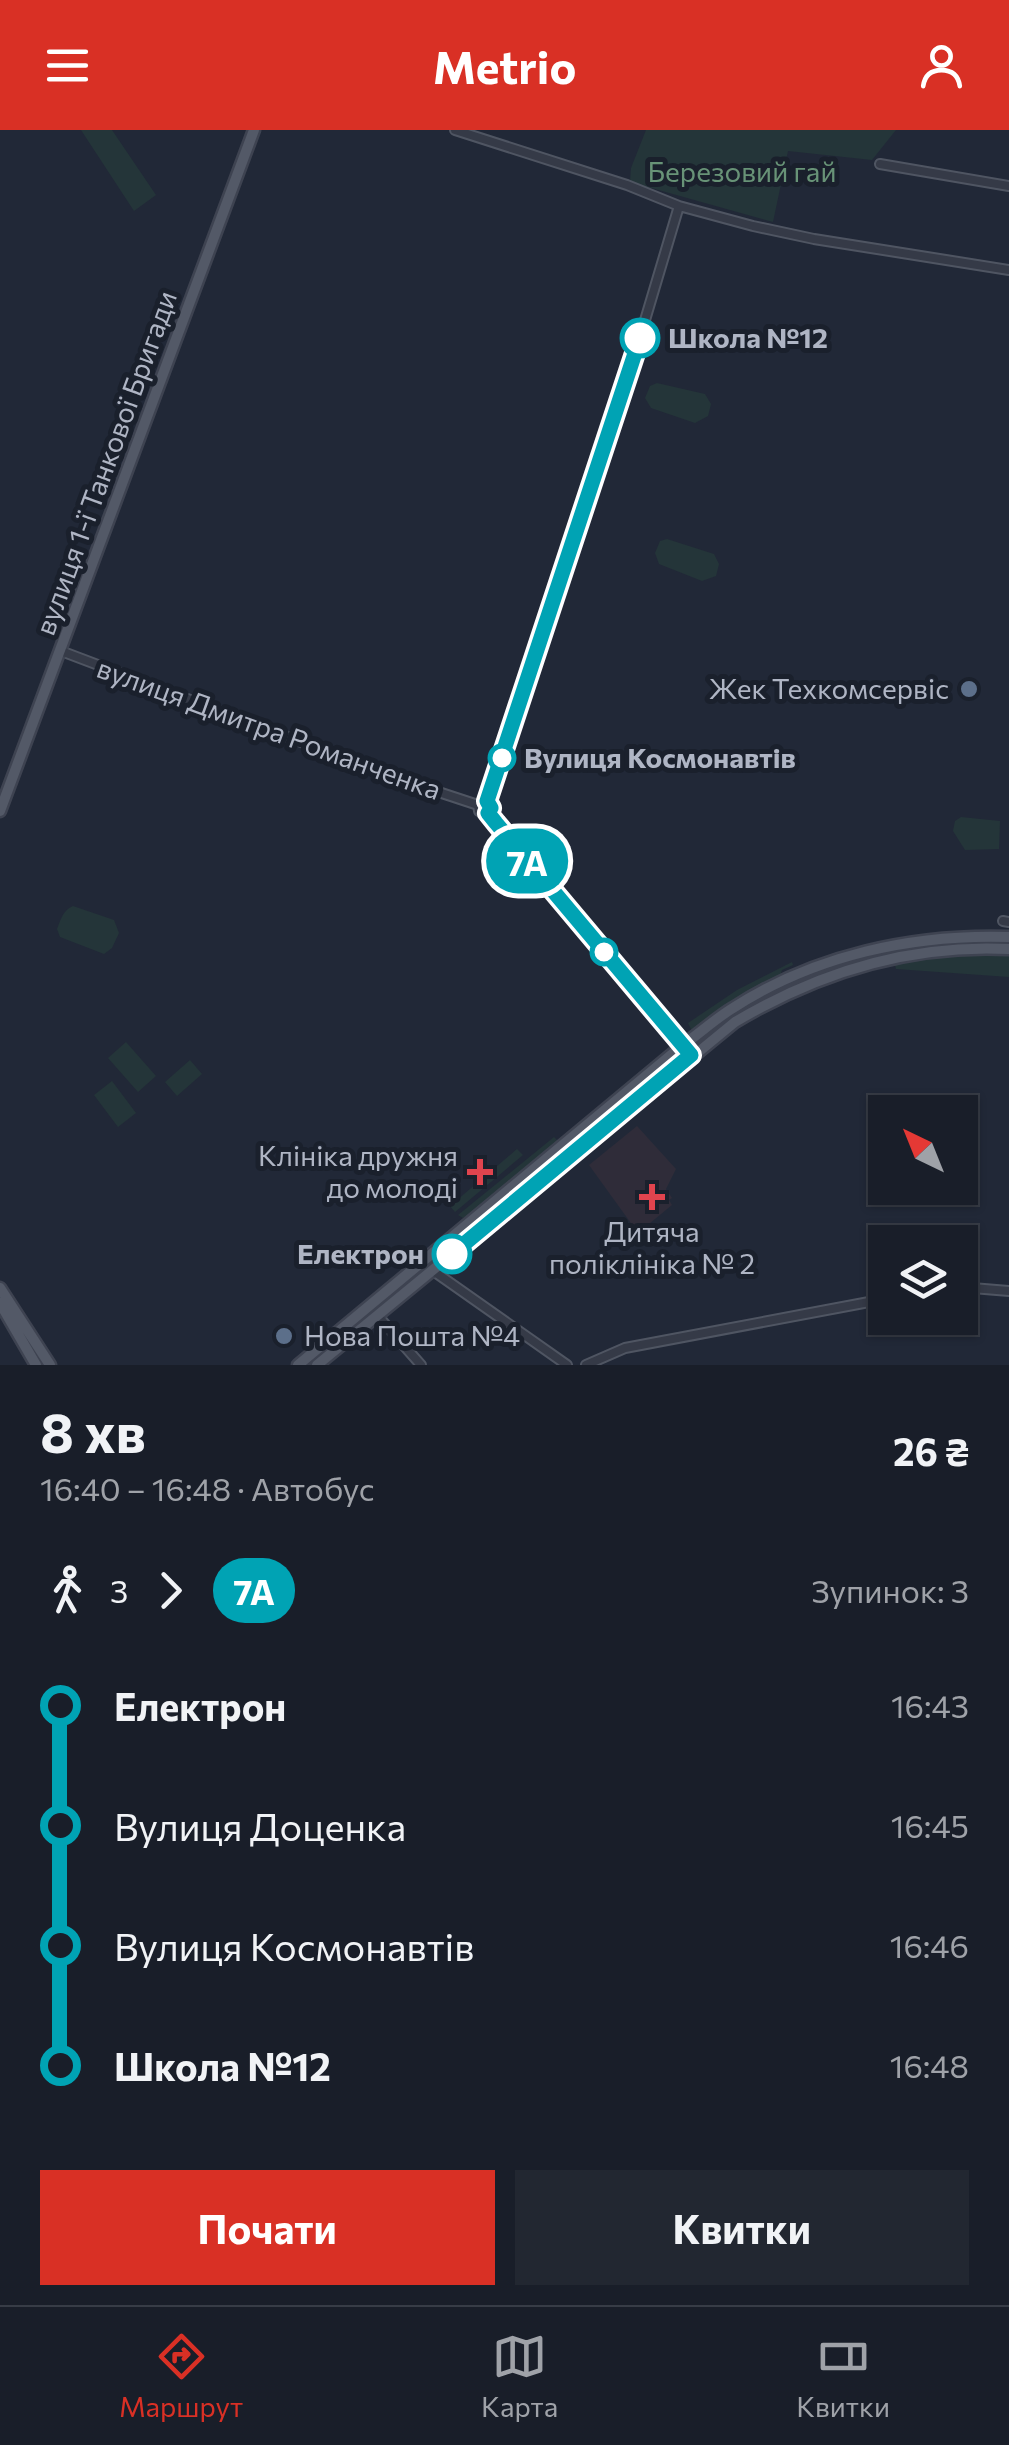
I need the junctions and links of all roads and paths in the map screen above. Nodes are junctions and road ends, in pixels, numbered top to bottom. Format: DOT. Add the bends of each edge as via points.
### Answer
graph roads {
  1 [pos="254,130"];
  2 [pos="455,130"];
  3 [pos="880,164"];
  4 [pos="1009,186"];
  5 [pos="679,206"];
  6 [pos="1009,270"];
  7 [pos="61,651"];
  8 [pos="482,803"];
  9 [pos="0,811"];
  10 [pos="1009,937"];
  11 [pos="1009,949"];
  12 [pos="687,1050"];
  13 [pos="431,1270"];
  14 [pos="0,1288"];
  15 [pos="978,1288"];
  16 [pos="1009,1290"];
  17 [pos="868,1302"];
  18 [pos="0,1304"];
  19 [pos="377,1315"];
  20 [pos="600,1362"];
  21 [pos="36,1365"];
  22 [pos="50,1365"];
  23 [pos="298,1365"];
  24 [pos="318,1365"];
  25 [pos="420,1365"];
  26 [pos="567,1365"];
  27 [pos="586,1365"];
  1 -- 7 [label="main road, вулиця 1-ї Танкової Бригади"];
  2 -- 5 [label="street"];
  3 -- 4 [label="street"];
  5 -- 6 [label="street" via="814,239"];
  5 -- 8 [label="street"];
  7 -- 8 [label="street, вулиця Дмитра Романченка" via="399,780"];
  7 -- 9 [label="main road, вулиця 1-ї Танкової Бригади"];
  8 -- 12 [label="street" via="480,813 488,813"];
  10 -- 12 [label="main road" via="924,939 833,961 734,1007"];
  11 -- 12 [label="main road" via="914,953 834,974"];
  12 -- 13 [label="main road"];
  12 -- 23 [label="main road"];
  13 -- 19 [label="main road"];
  13 -- 26 [label="street"];
  14 -- 22 [label="main road"];
  15 -- 16 [label="street"];
  17 -- 20 [label="street" via="625,1348"];
  18 -- 21 [label="main road"];
  19 -- 24 [label="main road"];
  19 -- 25 [label="street"];
  20 -- 27 [label="street"];
}
